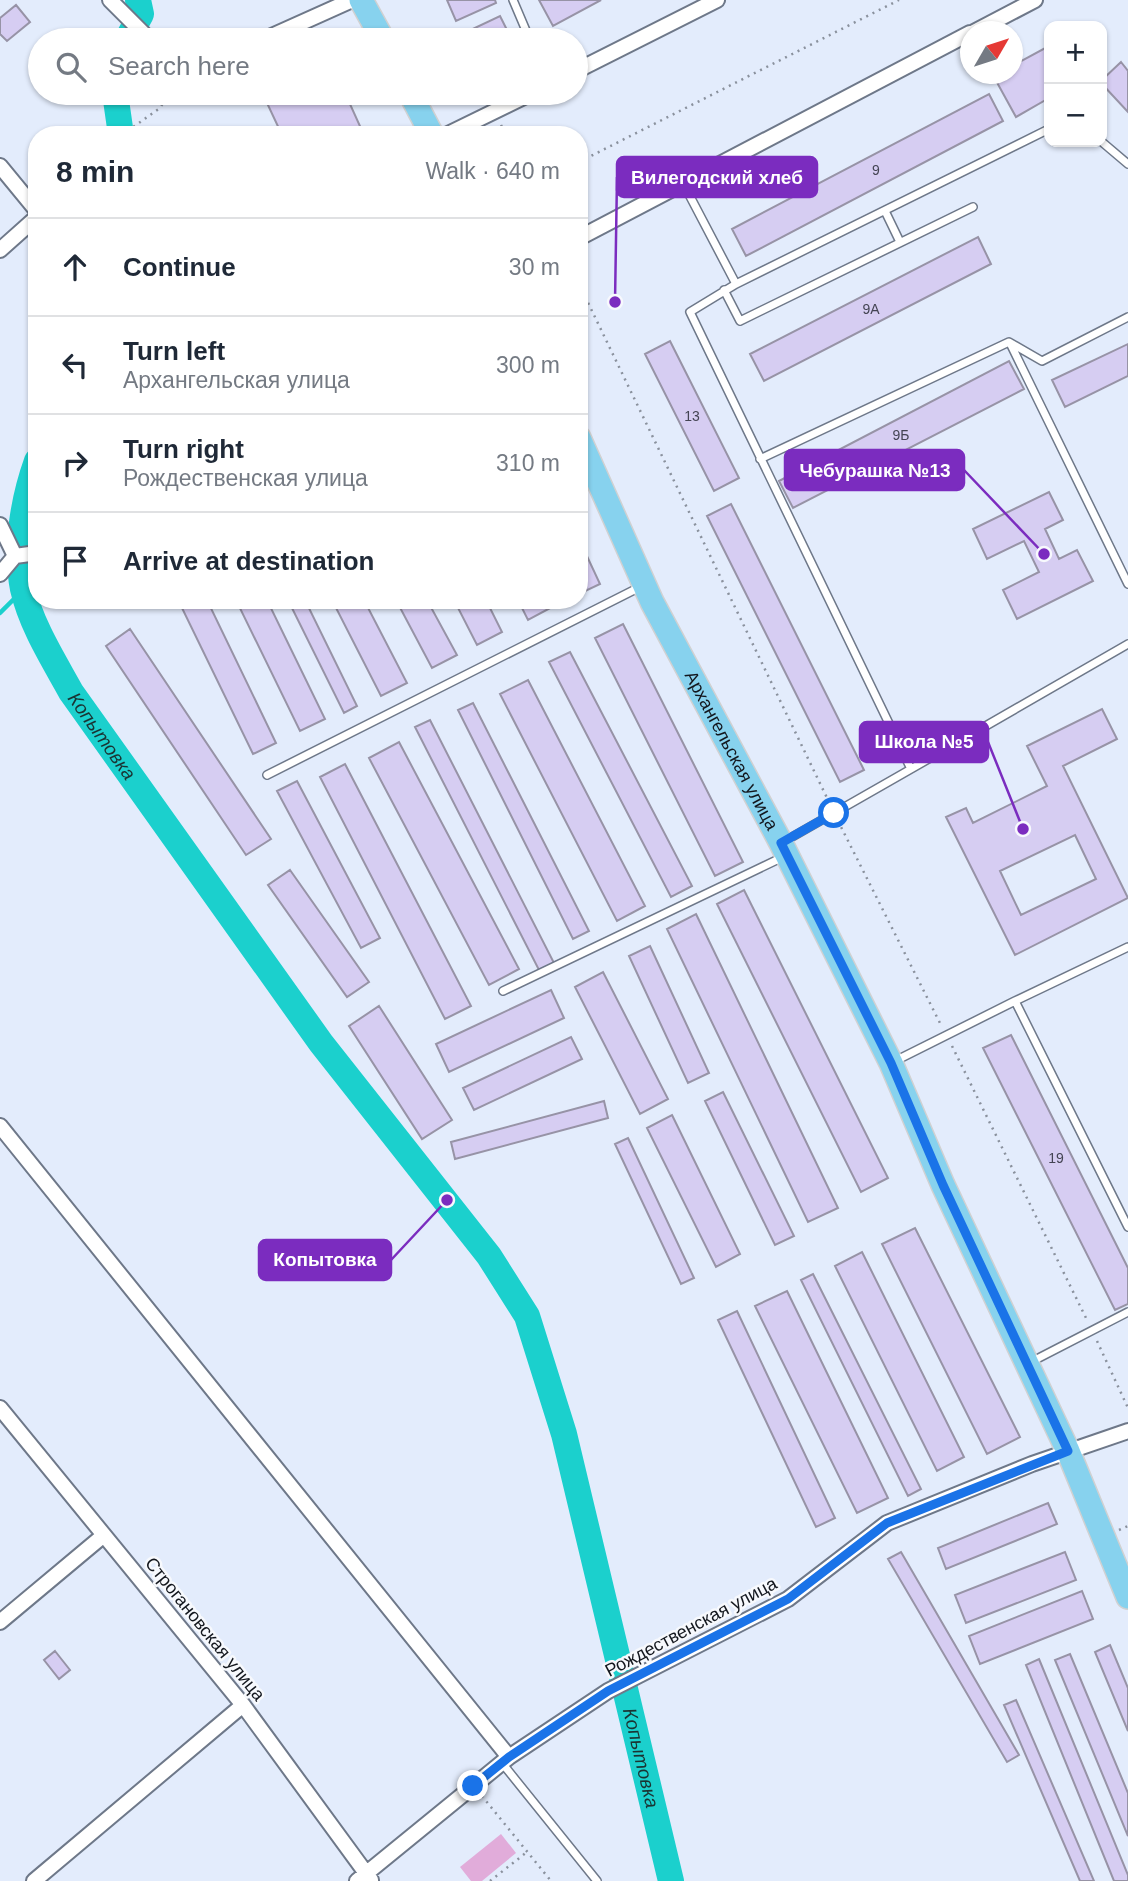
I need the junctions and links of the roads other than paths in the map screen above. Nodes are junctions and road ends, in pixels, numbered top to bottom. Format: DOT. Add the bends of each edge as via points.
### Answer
graph roads {
  1 [pos="352,0"];
  2 [pos="361,0"];
  3 [pos="513,0"];
  4 [pos="717,0"];
  5 [pos="1035,0"];
  6 [pos="110,1"];
  7 [pos="994,21"];
  8 [pos="138,28"];
  9 [pos="290,28"];
  10 [pos="376,28"];
  11 [pos="525,28"];
  12 [pos="960,38"];
  13 [pos="588,65"];
  14 [pos="416,105"];
  15 [pos="507,105"];
  16 [pos="427,126"];
  17 [pos="464,126"];
  18 [pos="1044,132"];
  19 [pos="1107,146"];
  20 [pos="1128,164"];
  21 [pos="0,166"];
  22 [pos="682,182"];
  23 [pos="28,200"];
  24 [pos="973,207"];
  25 [pos="885,211"];
  26 [pos="28,225"];
  27 [pos="588,233"];
  28 [pos="900,243"];
  29 [pos="0,250"];
  30 [pos="736,284"];
  31 [pos="724,290"];
  32 [pos="1128,317"];
  33 [pos="1009,342"];
  34 [pos="588,458"];
  35 [pos="760,459"];
  36 [pos="0,524"];
  37 [pos="28,555"];
  38 [pos="15,556"];
  39 [pos="0,574"];
  40 [pos="1128,583"];
  41 [pos="644,585"];
  42 [pos="1128,644"];
  43 [pos="911,769"];
  44 [pos="267,775"];
  45 [pos="784,849"];
  46 [pos="1128,947"];
  47 [pos="503,991"];
  48 [pos="1015,1001"];
  49 [pos="891,1063"];
  50 [pos="0,1126"];
  51 [pos="1128,1227"];
  52 [pos="1128,1312"];
  53 [pos="1028,1363"];
  54 [pos="0,1408"];
  55 [pos="1128,1431"];
  56 [pos="1068,1451"];
  57 [pos="104,1535"];
  58 [pos="1128,1597"];
  59 [pos="0,1622"];
  60 [pos="243,1705"];
  61 [pos="505,1760"];
  62 [pos="365,1879"];
  63 [pos="34,1881"];
  64 [pos="597,1881"];
  1 -- 9 [label="street"];
  2 -- 10 [label="main road"];
  3 -- 11 [label="lane"];
  4 -- 13 [label="street"];
  5 -- 7 [label="street"];
  6 -- 8 [label="street"];
  12 -- 22 [label="street"];
  14 -- 16 [label="main road"];
  15 -- 17 [label="street"];
  18 -- 25 [label="lane"];
  19 -- 20 [label="lane"];
  21 -- 23 [label="street"];
  22 -- 27 [label="street"];
  22 -- 30 [label="lane"];
  24 -- 28 [label="lane"];
  25 -- 28 [label="lane"];
  25 -- 30 [label="lane"];
  26 -- 29 [label="street"];
  28 -- 31 [label="lane" via="740,321"];
  30 -- 31 [label="lane"];
  31 -- 35 [label="lane" via="690,312"];
  32 -- 33 [label="lane" via="1042,361"];
  33 -- 35 [label="lane"];
  33 -- 40 [label="lane"];
  34 -- 41 [label="main road, Архангельская улица"];
  35 -- 43 [label="lane"];
  36 -- 38 [label="street"];
  37 -- 38 [label="street"];
  38 -- 39 [label="street"];
  41 -- 44 [label="lane"];
  41 -- 45 [label="main road, Архангельская улица"];
  42 -- 43 [label="lane"];
  43 -- 45 [label="lane" via="834,813"];
  45 -- 47 [label="lane"];
  45 -- 49 [label="main road, Архангельская улица"];
  46 -- 48 [label="lane"];
  48 -- 49 [label="lane"];
  48 -- 51 [label="lane"];
  49 -- 53 [label="main road, Архангельская улица"];
  50 -- 61 [label="street"];
  52 -- 53 [label="lane"];
  53 -- 56 [label="main road, Архангельская улица"];
  54 -- 57 [label="street, Строгановская улица"];
  55 -- 56 [label="street, Рождественская улица"];
  56 -- 58 [label="main road, Архангельская улица"];
  56 -- 61 [label="street, Рождественская улица" via="887,1523 788,1599 615,1688"];
  57 -- 59 [label="street"];
  57 -- 60 [label="street, Строгановская улица"];
  60 -- 62 [label="street, Строгановская улица"];
  60 -- 63 [label="street"];
  61 -- 62 [label="street, Рождественская улица"];
  61 -- 64 [label="lane"];
}
